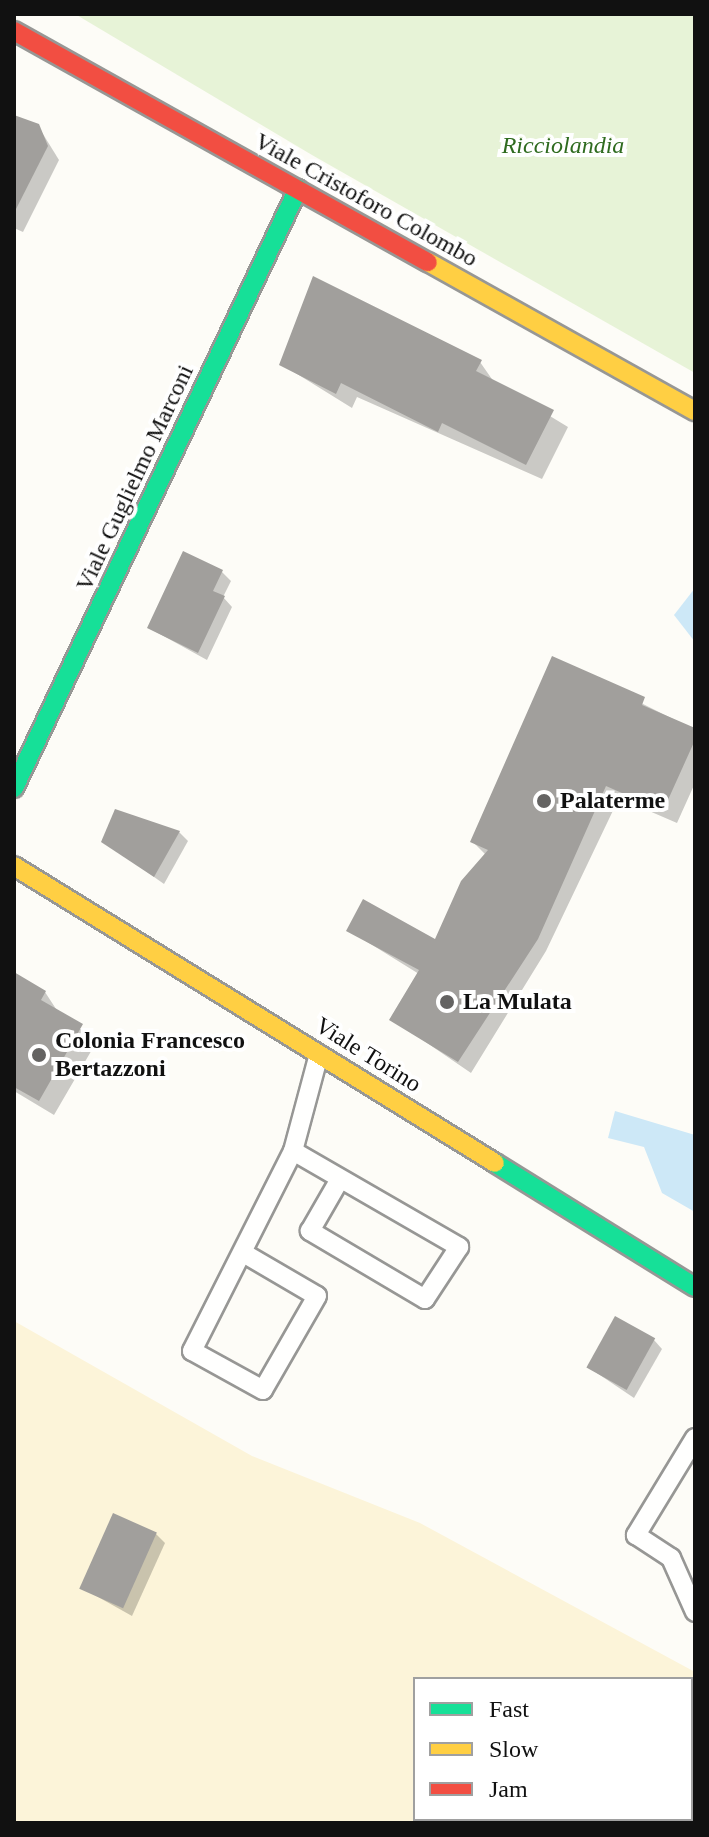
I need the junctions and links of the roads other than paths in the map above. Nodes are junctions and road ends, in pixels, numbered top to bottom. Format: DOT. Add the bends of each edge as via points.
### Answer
graph roads {
  1 [pos="14,31"];
  2 [pos="298,189"];
  3 [pos="695,411"];
  4 [pos="14,788"];
  5 [pos="14,866"];
  6 [pos="319,1054"];
  7 [pos="293,1151"];
  8 [pos="340,1179"];
  9 [pos="245,1254"];
  10 [pos="695,1287"];
  11 [pos="695,1438"];
  12 [pos="688,1466"];
  13 [pos="695,1612"];
  1 -- 2 [label="street, Viale Cristoforo Colombo"];
  2 -- 3 [label="street, Viale Cristoforo Colombo"];
  2 -- 4 [label="street, Viale Guglielmo Marconi"];
  5 -- 6 [label="street, Viale Torino"];
  6 -- 7 [label="lane"];
  6 -- 10 [label="street, Viale Torino"];
  7 -- 8 [label="lane"];
  7 -- 9 [label="lane" via="256,1216"];
  8 -- 8 [label="lane" via="459,1247 425,1299 310,1231"];
  9 -- 9 [label="lane" via="192,1351 263,1390 317,1296"];
  11 -- 12 [label="lane"];
  12 -- 13 [label="lane" via="636,1535 671,1558"];
}
